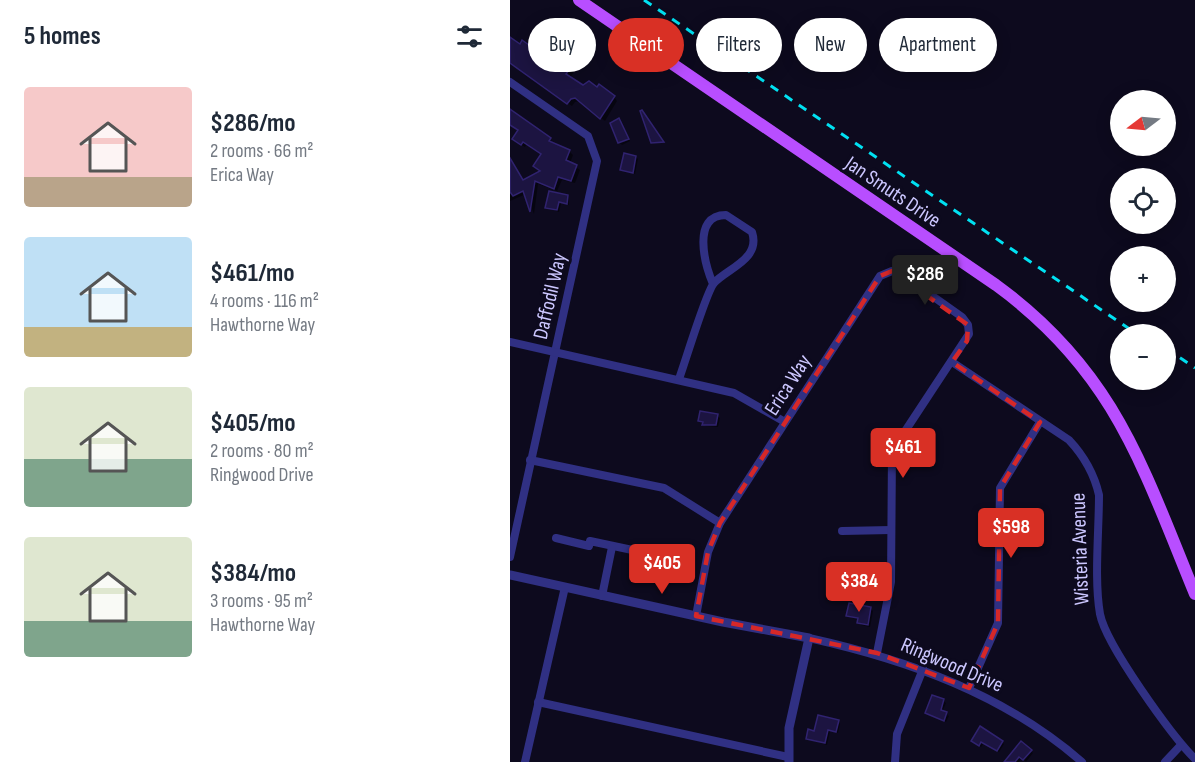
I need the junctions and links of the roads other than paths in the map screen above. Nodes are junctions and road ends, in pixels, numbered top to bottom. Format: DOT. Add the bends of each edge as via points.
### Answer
graph roads {
  1 [pos="579,0"];
  2 [pos="510,82"];
  3 [pos="713,284"];
  4 [pos="510,342"];
  5 [pos="555,354"];
  6 [pos="952,362"];
  7 [pos="679,379"];
  8 [pos="785,422"];
  9 [pos="1040,422"];
  10 [pos="530,460"];
  11 [pos="720,523"];
  12 [pos="891,530"];
  13 [pos="842,531"];
  14 [pos="556,538"];
  15 [pos="612,547"];
  16 [pos="510,557"];
  17 [pos="667,563"];
  18 [pos="510,575"];
  19 [pos="565,587"];
  20 [pos="1195,594"];
  21 [pos="602,596"];
  22 [pos="696,616"];
  23 [pos="809,638"];
  24 [pos="877,653"];
  25 [pos="923,669"];
  26 [pos="969,688"];
  27 [pos="538,702"];
  28 [pos="1181,745"];
  29 [pos="789,759"];
  30 [pos="1195,759"];
  31 [pos="525,762"];
  32 [pos="895,762"];
  33 [pos="1082,762"];
  34 [pos="1165,762"];
  1 -- 20 [label="main road, Jan Smuts Drive" via="1037,317 1073,354 1110,403 1139,458"];
  2 -- 5 [label="street, Daffodil Way" via="588,136 597,161"];
  3 -- 3 [label="street" via="704,257 705,228 714,218 726,215 752,232 754,242 747,257"];
  3 -- 7 [label="street"];
  4 -- 5 [label="street"];
  5 -- 7 [label="street"];
  5 -- 10 [label="street, Daffodil Way"];
  6 -- 8 [label="street, Erica Way" via="967,341 968,325 900,273 886,272"];
  6 -- 9 [label="street, Wisteria Avenue"];
  6 -- 12 [label="street" via="892,451"];
  7 -- 8 [label="street" via="742,395"];
  8 -- 11 [label="street, Erica Way"];
  9 -- 26 [label="street" via="1000,488 998,623"];
  9 -- 28 [label="street, Wisteria Avenue" via="1080,451 1095,480 1099,495 1102,622"];
  10 -- 11 [label="street" via="664,488"];
  10 -- 16 [label="street, Daffodil Way"];
  11 -- 22 [label="street, Erica Way" via="708,552"];
  12 -- 13 [label="street"];
  12 -- 24 [label="street" via="891,590"];
  14 -- 15 [label="street"];
  15 -- 17 [label="street" via="637,551 636,557"];
  15 -- 21 [label="street"];
  18 -- 19 [label="street, Ringwood Drive"];
  19 -- 21 [label="street, Ringwood Drive"];
  19 -- 27 [label="street"];
  21 -- 22 [label="street, Ringwood Drive"];
  22 -- 23 [label="street, Ringwood Drive"];
  23 -- 24 [label="street, Ringwood Drive"];
  23 -- 29 [label="street" via="789,728"];
  24 -- 25 [label="street, Ringwood Drive"];
  25 -- 26 [label="street, Ringwood Drive"];
  25 -- 32 [label="street" via="897,734"];
  26 -- 33 [label="street, Ringwood Drive" via="1050,736"];
  27 -- 29 [label="street"];
  27 -- 31 [label="street"];
  28 -- 30 [label="street, Wisteria Avenue"];
  28 -- 34 [label="street"];
}
